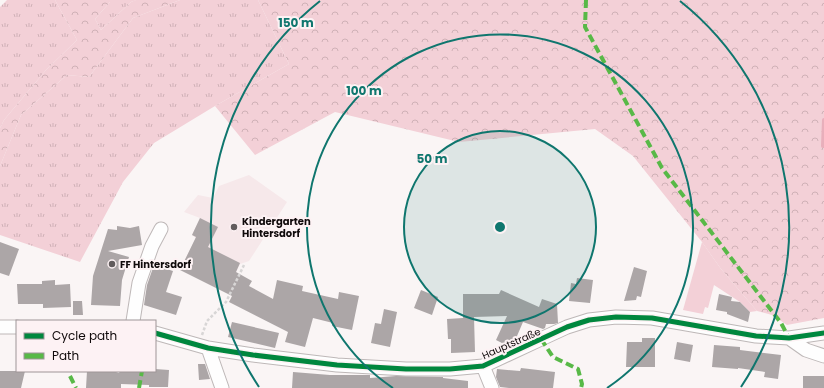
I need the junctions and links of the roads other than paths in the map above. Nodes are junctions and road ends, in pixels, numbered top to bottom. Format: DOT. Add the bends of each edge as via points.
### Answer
graph roads {
  1 [pos="161,229"];
  2 [pos="133,320"];
  3 [pos="0,327"];
  4 [pos="16,327"];
  5 [pos="156,333"];
  6 [pos="824,334"];
  7 [pos="789,338"];
  8 [pos="203,346"];
  9 [pos="824,356"];
  10 [pos="483,366"];
  11 [pos="222,388"];
  12 [pos="492,388"];
  1 -- 2 [label="street" via="139,283"];
  3 -- 4 [label="street"];
  5 -- 8 [label="street, Hauptstraße"];
  6 -- 7 [label="street, Hauptstraße"];
  7 -- 9 [label="street" via="806,350"];
  7 -- 10 [label="street, Hauptstraße" via="756,336 652,318 616,317 589,320 567,327"];
  8 -- 10 [label="street, Hauptstraße" via="253,355 345,365 406,369"];
  8 -- 11 [label="street"];
  10 -- 12 [label="street"];
}
